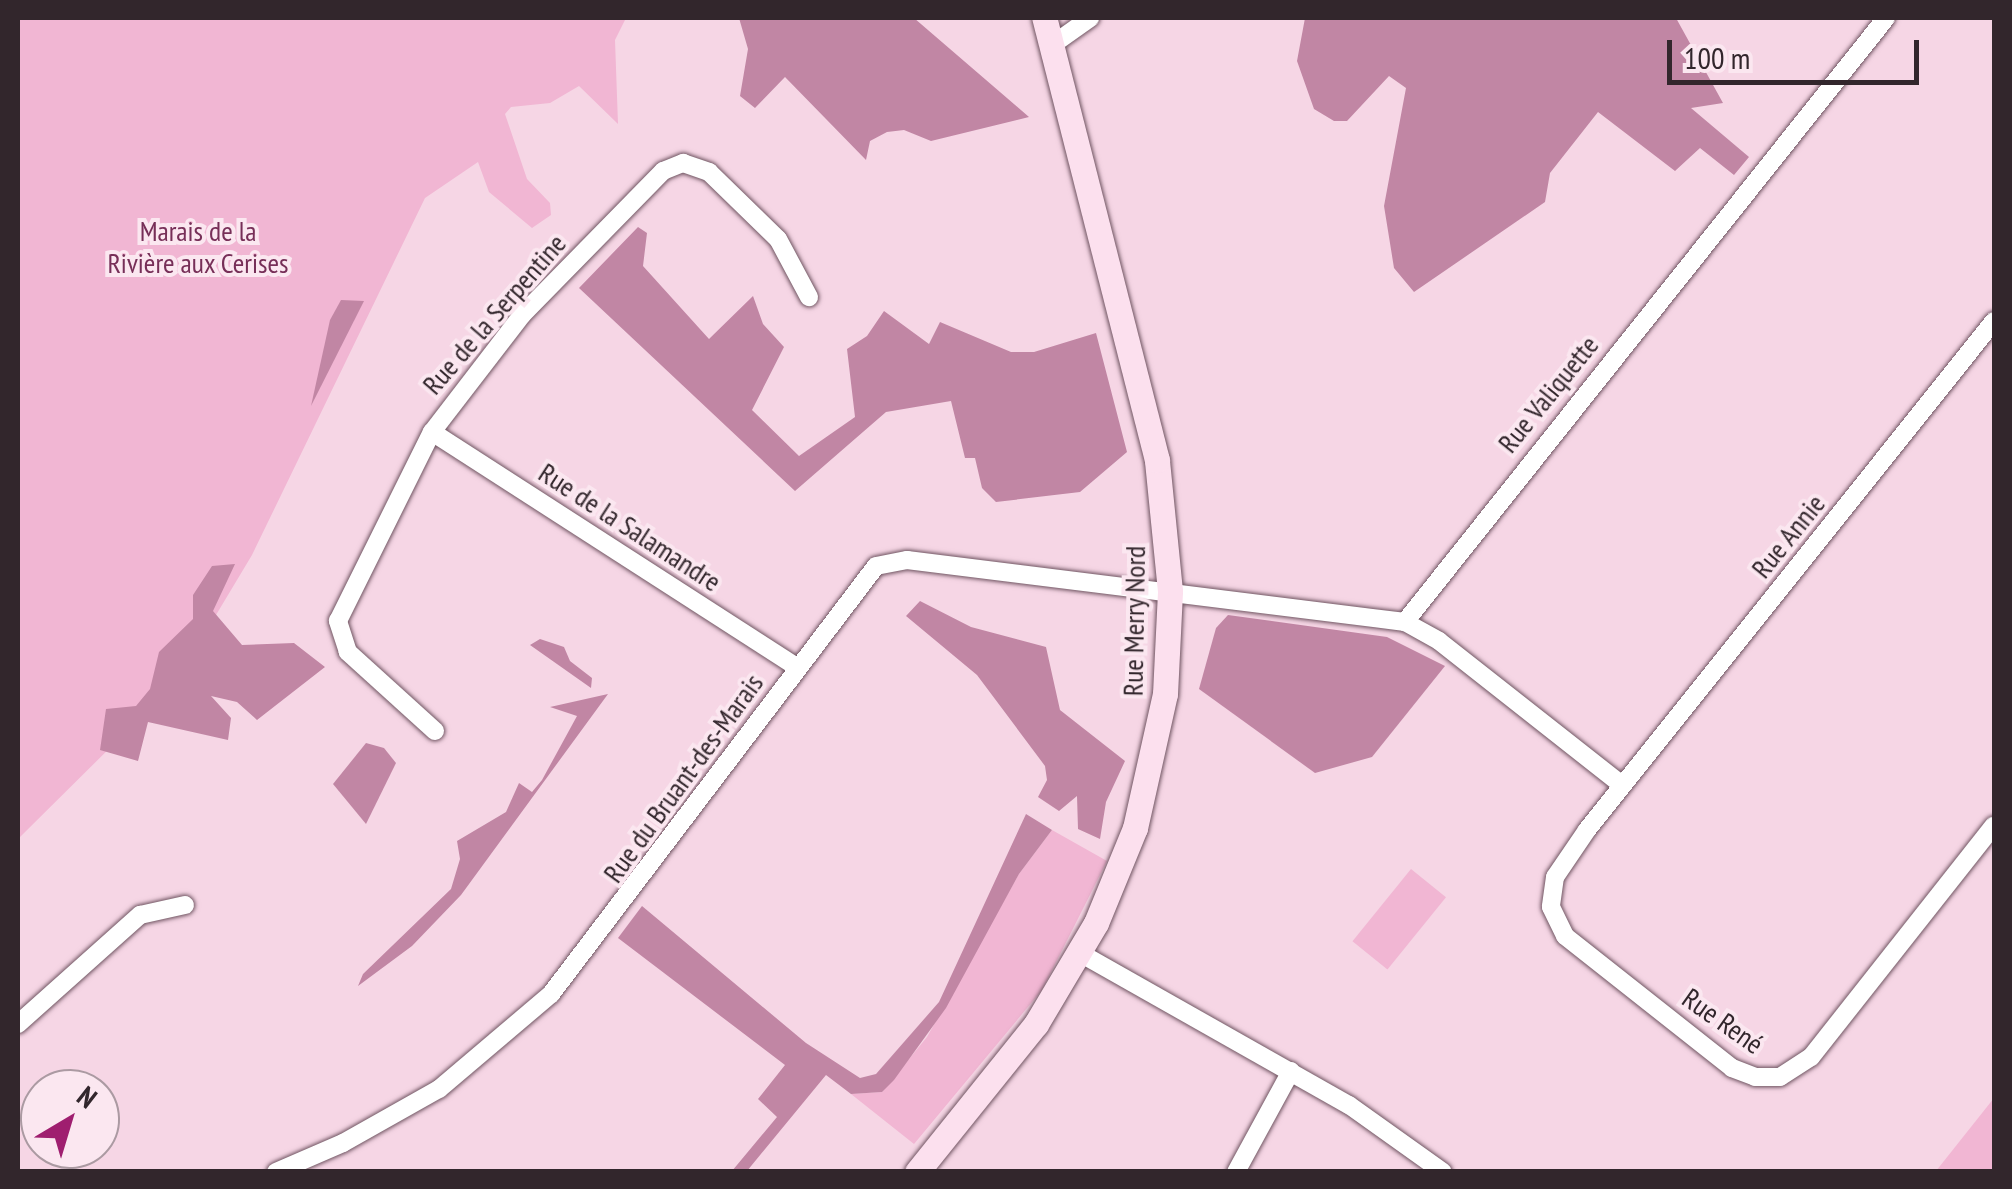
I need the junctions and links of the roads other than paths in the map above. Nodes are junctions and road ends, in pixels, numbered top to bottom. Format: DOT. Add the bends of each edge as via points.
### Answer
graph roads {
  1 [pos="1044,18"];
  2 [pos="1090,18"];
  3 [pos="1886,18"];
  4 [pos="1052,45"];
  5 [pos="810,297"];
  6 [pos="1994,320"];
  7 [pos="432,432"];
  8 [pos="1170,592"];
  9 [pos="1405,622"];
  10 [pos="798,668"];
  11 [pos="435,731"];
  12 [pos="1622,785"];
  13 [pos="1994,825"];
  14 [pos="185,905"];
  15 [pos="1080,953"];
  16 [pos="18,1024"];
  17 [pos="1291,1071"];
  18 [pos="276,1172"];
  19 [pos="917,1172"];
  20 [pos="1236,1172"];
  21 [pos="1442,1172"];
  1 -- 4 [label="main road, Rue Merry Nord"];
  2 -- 4 [label="street"];
  3 -- 9 [label="street, Rue Valiquette"];
  4 -- 8 [label="main road, Rue Merry Nord" via="1148,417"];
  5 -- 7 [label="street, Rue de la Serpentine" via="778,239 709,172 676,164 531,305"];
  6 -- 12 [label="street, Rue Annie"];
  7 -- 10 [label="street, Rue de la Salamandre"];
  7 -- 11 [label="street, Rue de la Serpentine" via="338,629 348,652"];
  8 -- 9 [label="street"];
  8 -- 10 [label="street, Rue du Bruant-des-Marais" via="896,560 868,572"];
  8 -- 15 [label="main road, Rue Merry Nord" via="1167,677 1153,762 1124,860"];
  9 -- 12 [label="street" via="1439,641"];
  10 -- 18 [label="street, Rue du Bruant-des-Marais" via="606,928 536,1009 418,1102"];
  12 -- 13 [label="street, Rue René" via="1555,877 1554,918 1575,944 1732,1068 1755,1077 1791,1072 1810,1057"];
  14 -- 16 [label="street" via="140,915"];
  15 -- 17 [label="street"];
  15 -- 19 [label="main road, Rue Merry Nord" via="1019,1046"];
  17 -- 20 [label="street"];
  17 -- 21 [label="street"];
}
